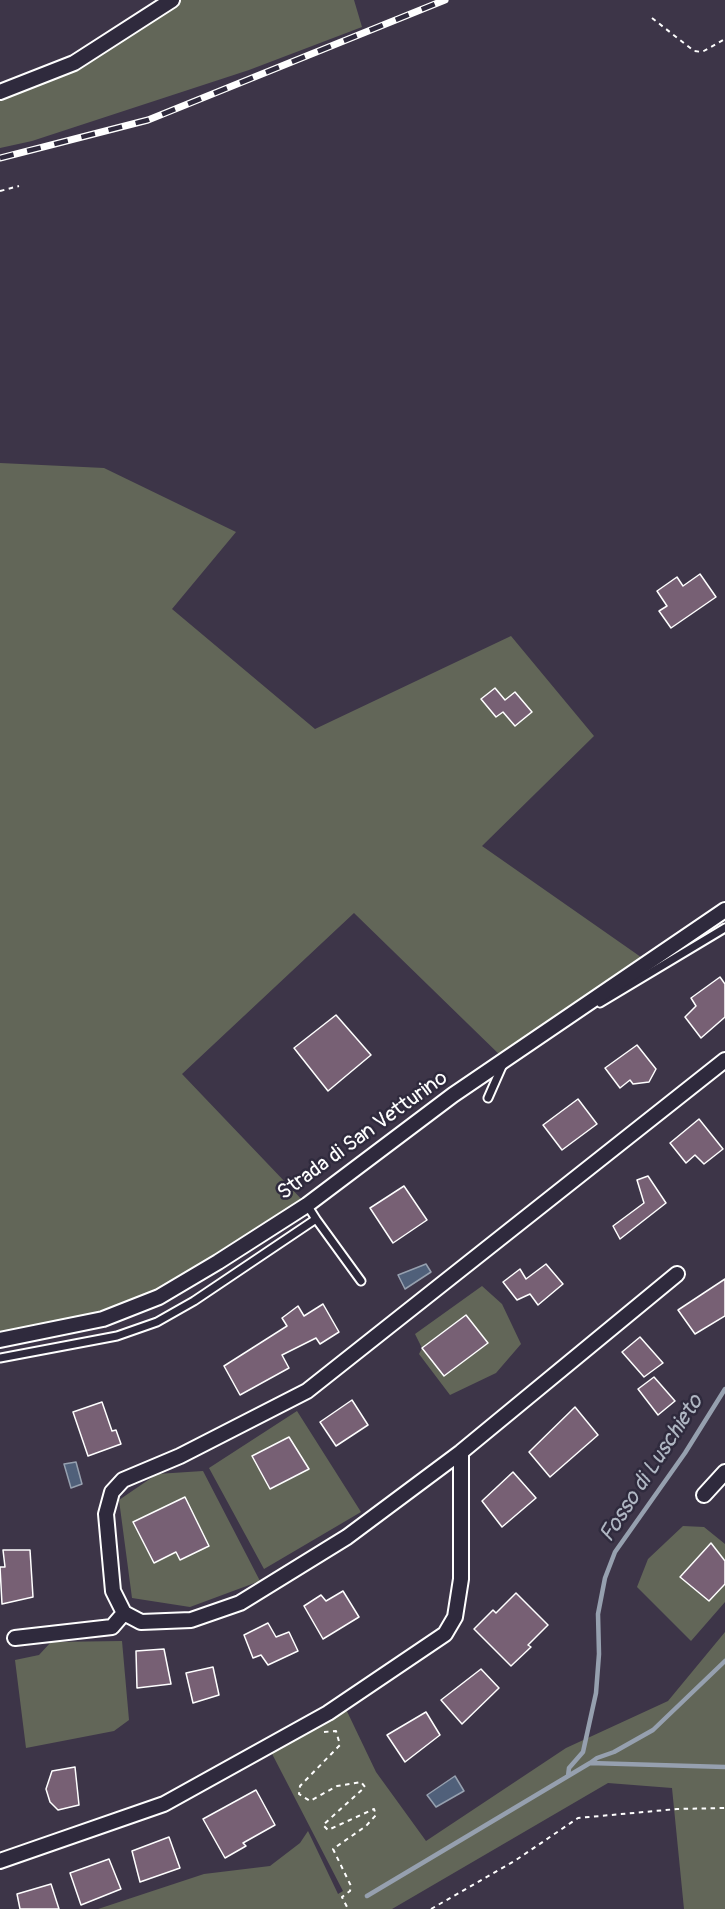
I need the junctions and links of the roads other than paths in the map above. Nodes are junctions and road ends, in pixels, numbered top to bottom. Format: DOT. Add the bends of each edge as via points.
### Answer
graph roads {
  1 [pos="172,0"];
  2 [pos="0,92"];
  3 [pos="725,910"];
  4 [pos="725,927"];
  5 [pos="725,1059"];
  6 [pos="505,1060"];
  7 [pos="488,1098"];
  8 [pos="307,1205"];
  9 [pos="316,1219"];
  10 [pos="677,1274"];
  11 [pos="362,1281"];
  12 [pos="0,1340"];
  13 [pos="0,1358"];
  14 [pos="461,1452"];
  15 [pos="725,1472"];
  16 [pos="704,1495"];
  17 [pos="124,1613"];
  18 [pos="15,1638"];
  19 [pos="0,1861"];
  1 -- 2 [label="street" via="74,63"];
  3 -- 6 [label="street, Strada di San Vetturino"];
  4 -- 6 [label="lane"];
  5 -- 17 [label="street" via="307,1391 180,1456 123,1480 112,1492 106,1514 113,1591"];
  6 -- 7 [label="lane"];
  6 -- 8 [label="street, Strada di San Vetturino"];
  8 -- 9 [label="lane"];
  8 -- 12 [label="street, Strada di San Vetturino" via="159,1297 103,1319"];
  9 -- 11 [label="lane"];
  9 -- 13 [label="lane" via="157,1322 117,1336"];
  10 -- 14 [label="street"];
  14 -- 17 [label="street" via="347,1537 240,1603 191,1620 141,1622"];
  14 -- 19 [label="street" via="461,1579 455,1617 446,1634 328,1713 164,1804"];
  15 -- 16 [label="street"];
  17 -- 18 [label="street" via="112,1627"];
}
